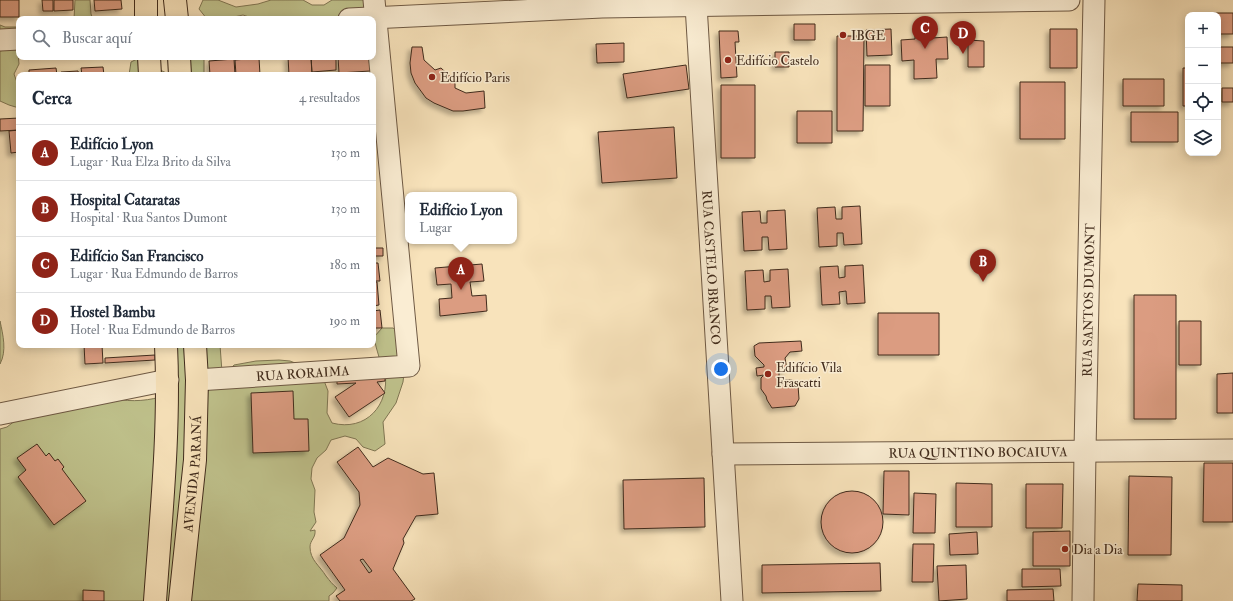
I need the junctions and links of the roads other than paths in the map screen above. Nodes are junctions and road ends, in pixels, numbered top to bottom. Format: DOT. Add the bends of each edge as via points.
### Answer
graph roads {
  1 [pos="146,0"];
  2 [pos="175,0"];
  3 [pos="1069,0"];
  4 [pos="1094,0"];
  5 [pos="601,3"];
  6 [pos="696,5"];
  7 [pos="374,9"];
  8 [pos="146,16"];
  9 [pos="177,16"];
  10 [pos="356,16"];
  11 [pos="376,29"];
  12 [pos="16,39"];
  13 [pos="0,40"];
  14 [pos="149,60"];
  15 [pos="179,60"];
  16 [pos="150,72"];
  17 [pos="180,72"];
  18 [pos="166,348"];
  19 [pos="195,348"];
  20 [pos="168,380"];
  21 [pos="197,380"];
  22 [pos="0,414"];
  23 [pos="1233,450"];
  24 [pos="1085,451"];
  25 [pos="723,454"];
  26 [pos="154,601"];
  27 [pos="180,601"];
  28 [pos="732,601"];
  29 [pos="1083,601"];
  1 -- 8 [label="main road"];
  2 -- 9 [label="main road"];
  3 -- 6 [label="street"];
  4 -- 24 [label="street, RUA SANTOS DUMONT"];
  5 -- 6 [label="street"];
  5 -- 7 [label="street"];
  6 -- 25 [label="street, RUA CASTELO BRANCO"];
  7 -- 10 [label="street"];
  11 -- 21 [label="street, RUA RORAIMA" via="409,366"];
  12 -- 13 [label="street"];
  14 -- 16 [label="main road"];
  15 -- 17 [label="main road"];
  18 -- 20 [label="main road, AVENIDA PARANÁ"];
  19 -- 21 [label="main road, AVENIDA PARANÁ"];
  20 -- 22 [label="street"];
  20 -- 26 [label="main road, AVENIDA PARANÁ" via="164,480"];
  21 -- 27 [label="main road, AVENIDA PARANÁ" via="195,460"];
  23 -- 24 [label="street, RUA QUINTINO BOCAIUVA"];
  24 -- 25 [label="street, RUA QUINTINO BOCAIUVA"];
  24 -- 29 [label="street, RUA SANTOS DUMONT"];
  25 -- 28 [label="street, RUA CASTELO BRANCO"];
}
